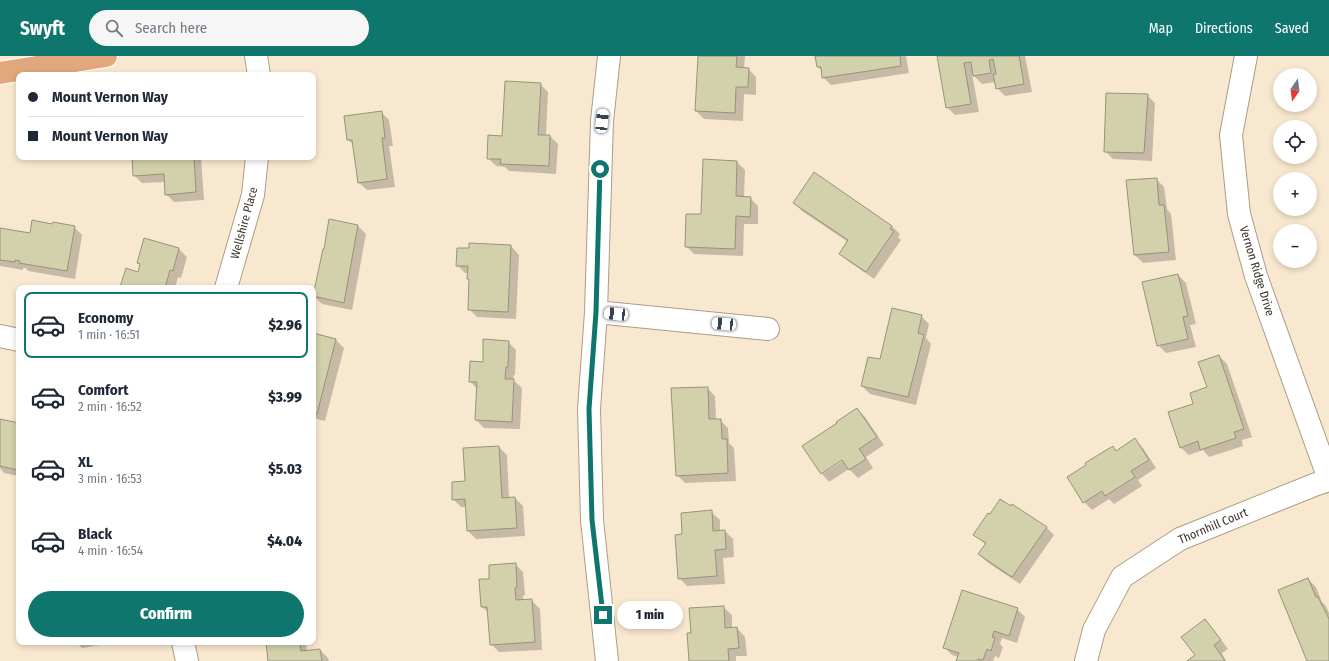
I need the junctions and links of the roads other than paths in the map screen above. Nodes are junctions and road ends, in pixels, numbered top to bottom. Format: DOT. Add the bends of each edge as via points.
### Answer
graph roads {
  1 [pos="106,56"];
  2 [pos="256,56"];
  3 [pos="609,56"];
  4 [pos="1246,56"];
  5 [pos="259,72"];
  6 [pos="0,73"];
  7 [pos="257,160"];
  8 [pos="227,285"];
  9 [pos="596,312"];
  10 [pos="768,329"];
  11 [pos="0,336"];
  12 [pos="16,339"];
  13 [pos="1329,480"];
  14 [pos="184,645"];
  15 [pos="187,661"];
  16 [pos="607,661"];
  17 [pos="1086,661"];
  1 -- 6 [label="main road"];
  2 -- 5 [label="street"];
  3 -- 9 [label="street" via="602,121"];
  4 -- 13 [label="street, Vernon Ridge Drive" via="1231,135 1240,214 1256,276"];
  7 -- 8 [label="street, Wellshire Place" via="253,195"];
  9 -- 10 [label="street"];
  9 -- 16 [label="street" via="589,409 592,520"];
  11 -- 12 [label="street"];
  13 -- 17 [label="street, Thornhill Court" via="1180,539 1122,577 1094,630"];
  14 -- 15 [label="street"];
}
